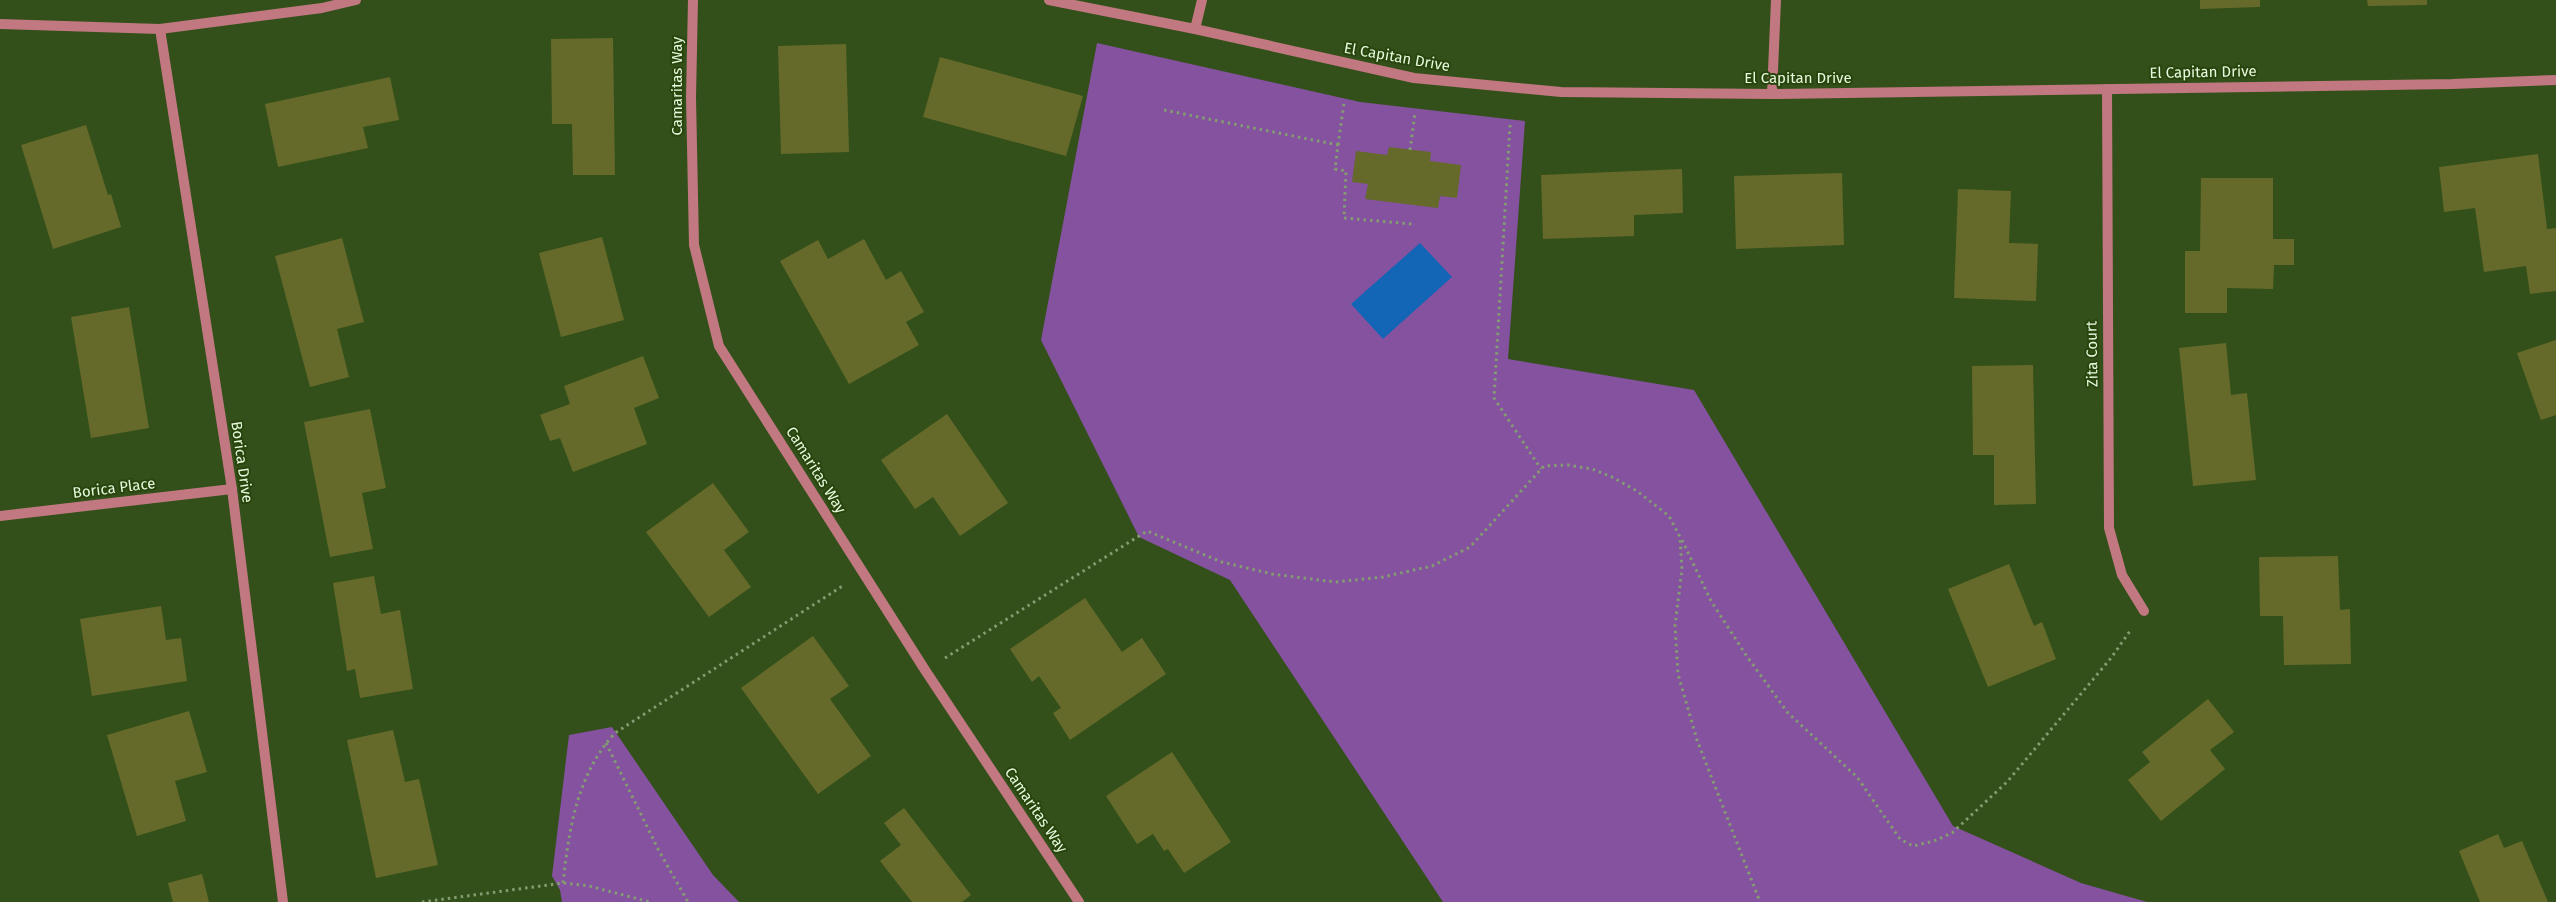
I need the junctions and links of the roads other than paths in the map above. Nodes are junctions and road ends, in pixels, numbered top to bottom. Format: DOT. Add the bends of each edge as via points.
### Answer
graph roads {
  1 [pos="356,0"];
  2 [pos="693,0"];
  3 [pos="1049,0"];
  4 [pos="1202,0"];
  5 [pos="1776,0"];
  6 [pos="0,24"];
  7 [pos="160,29"];
  8 [pos="1195,29"];
  9 [pos="2556,80"];
  10 [pos="2107,89"];
  11 [pos="1772,94"];
  12 [pos="232,488"];
  13 [pos="0,516"];
  14 [pos="2144,611"];
  15 [pos="283,902"];
  16 [pos="1079,902"];
  1 -- 7 [label="street" via="322,8"];
  2 -- 16 [label="street, Camaritas Way" via="694,245 719,346 925,670"];
  3 -- 8 [label="street, El Capitan Drive"];
  4 -- 8 [label="street"];
  5 -- 11 [label="street"];
  6 -- 7 [label="street"];
  7 -- 12 [label="street, Borica Drive"];
  8 -- 11 [label="street, El Capitan Drive" via="1414,78 1561,92"];
  9 -- 10 [label="street, El Capitan Drive"];
  10 -- 11 [label="street, El Capitan Drive"];
  10 -- 14 [label="street, Zita Court" via="2109,528 2122,575"];
  12 -- 13 [label="street, Borica Place"];
  12 -- 15 [label="street, Borica Drive"];
}
